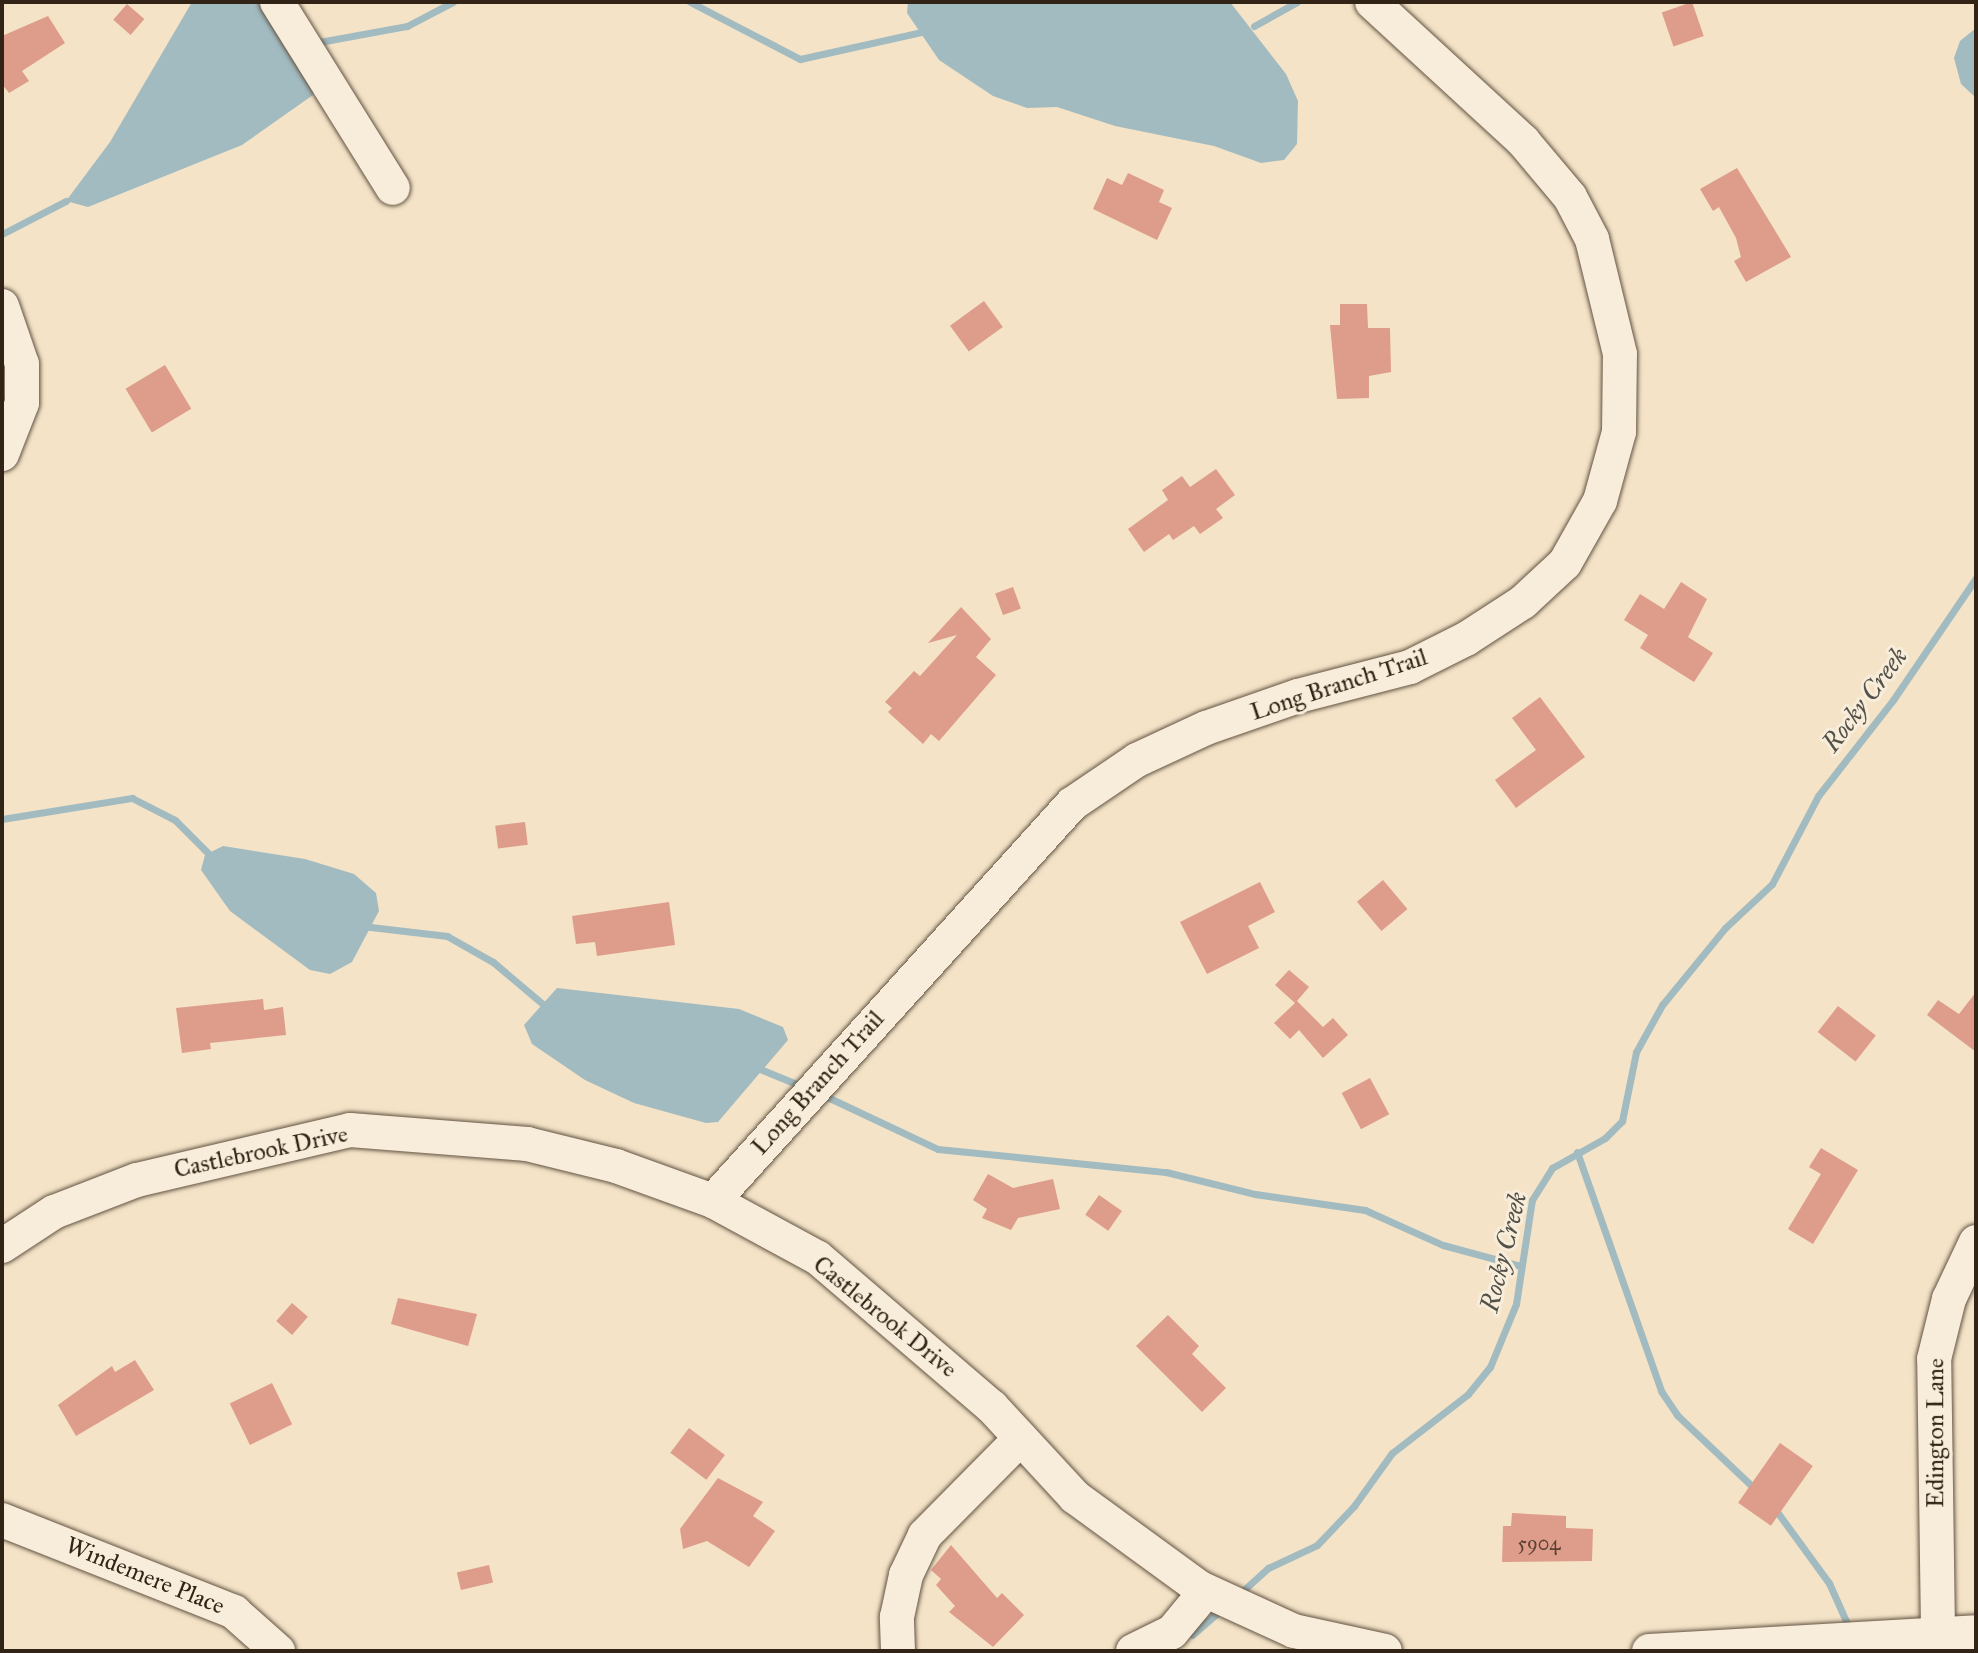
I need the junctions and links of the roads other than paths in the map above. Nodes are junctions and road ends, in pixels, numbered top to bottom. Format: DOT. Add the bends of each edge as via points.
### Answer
graph roads {
  1 [pos="277,2"];
  2 [pos="1372,2"];
  3 [pos="393,188"];
  4 [pos="2,306"];
  5 [pos="2,454"];
  6 [pos="713,1201"];
  7 [pos="1976,1242"];
  8 [pos="2,1246"];
  9 [pos="1021,1438"];
  10 [pos="2,1520"];
  11 [pos="1206,1591"];
  12 [pos="1938,1632"];
  13 [pos="1976,1632"];
  14 [pos="278,1651"];
  15 [pos="898,1651"];
  16 [pos="1133,1651"];
  17 [pos="1385,1651"];
  18 [pos="1649,1651"];
  1 -- 3 [label="street"];
  2 -- 6 [label="street, Long Branch Trail" via="1523,141 1570,197 1592,239 1620,354 1619,432 1600,501 1565,563 1523,602 1466,639 1410,667 1298,696 1206,728 1137,760 1072,804"];
  4 -- 5 [label="street" via="22,364 22,403"];
  6 -- 8 [label="street, Castlebrook Drive" via="616,1166 527,1144 350,1130 137,1180 54,1212"];
  6 -- 9 [label="street, Castlebrook Drive" via="818,1258 852,1284"];
  7 -- 12 [label="street, Edington Lane" via="1949,1299 1934,1359"];
  9 -- 11 [label="street, Castlebrook Drive" via="1075,1497"];
  9 -- 15 [label="street" via="925,1535 906,1575 897,1617"];
  10 -- 14 [label="street, Windemere Place" via="234,1612"];
  11 -- 16 [label="street" via="1172,1632"];
  11 -- 17 [label="street, Castlebrook Drive" via="1294,1631"];
  12 -- 13 [label="street"];
  12 -- 18 [label="street"];
}
